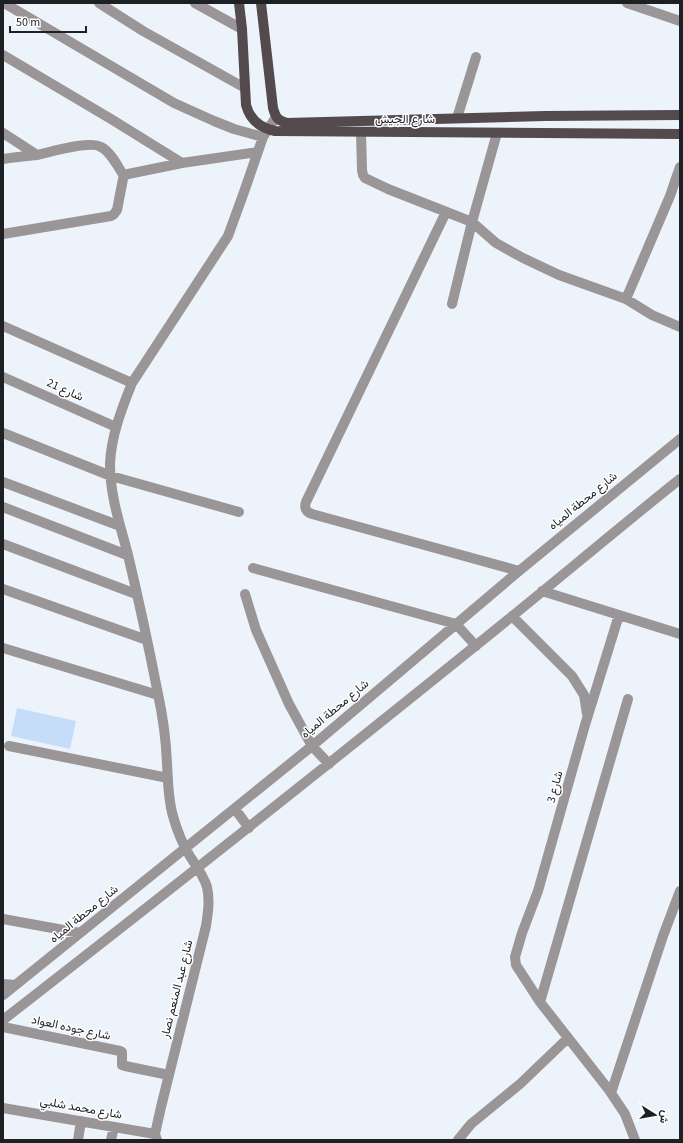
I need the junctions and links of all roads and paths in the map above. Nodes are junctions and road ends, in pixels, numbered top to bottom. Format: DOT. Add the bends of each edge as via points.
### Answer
graph roads {
  1 [pos="4,3"];
  2 [pos="99,3"];
  3 [pos="195,3"];
  4 [pos="239,3"];
  5 [pos="261,3"];
  6 [pos="627,3"];
  7 [pos="680,21"];
  8 [pos="242,29"];
  9 [pos="3,55"];
  10 [pos="476,57"];
  11 [pos="245,88"];
  12 [pos="680,115"];
  13 [pos="546,116"];
  14 [pos="276,117"];
  15 [pos="457,118"];
  16 [pos="361,132"];
  17 [pos="3,133"];
  18 [pos="497,133"];
  19 [pos="546,133"];
  20 [pos="265,134"];
  21 [pos="680,134"];
  22 [pos="258,152"];
  23 [pos="38,154"];
  24 [pos="3,159"];
  25 [pos="182,164"];
  26 [pos="680,167"];
  27 [pos="124,176"];
  28 [pos="446,212"];
  29 [pos="472,222"];
  30 [pos="3,234"];
  31 [pos="626,298"];
  32 [pos="452,304"];
  33 [pos="3,326"];
  34 [pos="680,327"];
  35 [pos="3,377"];
  36 [pos="132,383"];
  37 [pos="116,427"];
  38 [pos="3,433"];
  39 [pos="680,439"];
  40 [pos="111,476"];
  41 [pos="680,479"];
  42 [pos="3,482"];
  43 [pos="3,507"];
  44 [pos="239,512"];
  45 [pos="120,526"];
  46 [pos="3,544"];
  47 [pos="128,555"];
  48 [pos="252,568"];
  49 [pos="519,571"];
  50 [pos="3,588"];
  51 [pos="542,591"];
  52 [pos="136,594"];
  53 [pos="245,594"];
  54 [pos="619,615"];
  55 [pos="512,616"];
  56 [pos="456,624"];
  57 [pos="680,634"];
  58 [pos="147,640"];
  59 [pos="476,646"];
  60 [pos="3,648"];
  61 [pos="158,694"];
  62 [pos="628,699"];
  63 [pos="585,725"];
  64 [pos="10,746"];
  65 [pos="312,746"];
  66 [pos="329,764"];
  67 [pos="168,778"];
  68 [pos="235,809"];
  69 [pos="249,828"];
  70 [pos="186,849"];
  71 [pos="198,869"];
  72 [pos="680,891"];
  73 [pos="3,919"];
  74 [pos="80,933"];
  75 [pos="3,984"];
  76 [pos="15,985"];
  77 [pos="3,995"];
  78 [pos="540,1002"];
  79 [pos="3,1020"];
  80 [pos="3,1027"];
  81 [pos="568,1038"];
  82 [pos="168,1075"];
  83 [pos="611,1093"];
  84 [pos="3,1108"];
  85 [pos="81,1121"];
  86 [pos="114,1127"];
  87 [pos="156,1137"];
  88 [pos="78,1140"];
  89 [pos="112,1140"];
  90 [pos="458,1140"];
  91 [pos="635,1140"];
  1 -- 20 [label="street" via="174,103 234,129"];
  2 -- 11 [label="street" via="143,31"];
  3 -- 8 [label="street"];
  4 -- 8 [label="main road"];
  5 -- 14 [label="main road"];
  6 -- 7 [label="street"];
  8 -- 11 [label="main road"];
  9 -- 25 [label="street"];
  10 -- 15 [label="street"];
  11 -- 20 [label="main road" via="246,105 251,117"];
  12 -- 13 [label="main road, شارع الجيش"];
  13 -- 15 [label="main road, شارع الجيش"];
  13 -- 19 [label="main road"];
  14 -- 15 [label="main road, شارع الجيش" via="287,123"];
  14 -- 20 [label="street, شارع عبد المنعم نصار"];
  16 -- 18 [label="main road, شارع الجيش"];
  16 -- 20 [label="main road, شارع الجيش" via="275,131"];
  16 -- 28 [label="street" via="364,177"];
  17 -- 23 [label="street"];
  18 -- 19 [label="main road, شارع الجيش"];
  18 -- 29 [label="street"];
  19 -- 21 [label="main road, شارع الجيش"];
  20 -- 22 [label="street, شارع عبد المنعم نصار"];
  22 -- 25 [label="street"];
  22 -- 36 [label="street, شارع عبد المنعم نصار" via="228,236"];
  23 -- 24 [label="street"];
  23 -- 27 [label="street" via="77,146 98,145 107,152"];
  25 -- 27 [label="street"];
  26 -- 31 [label="street"];
  27 -- 30 [label="street" via="117,210 111,216"];
  28 -- 29 [label="street"];
  28 -- 49 [label="street" via="305,506 312,514"];
  29 -- 31 [label="street" via="496,242 523,258 559,275"];
  29 -- 32 [label="street"];
  31 -- 34 [label="street" via="652,315"];
  33 -- 36 [label="street"];
  35 -- 37 [label="street, شارع 21"];
  36 -- 37 [label="street, شارع عبد المنعم نصار"];
  37 -- 40 [label="street, شارع عبد المنعم نصار"];
  38 -- 40 [label="street"];
  39 -- 49 [label="street, شارع محطة المياه"];
  40 -- 44 [label="street"];
  40 -- 45 [label="street, شارع عبد المنعم نصار"];
  41 -- 51 [label="street"];
  42 -- 45 [label="street"];
  43 -- 47 [label="street"];
  45 -- 47 [label="street, شارع عبد المنعم نصار"];
  46 -- 52 [label="street"];
  47 -- 52 [label="street, شارع عبد المنعم نصار"];
  48 -- 56 [label="street"];
  49 -- 56 [label="street, شارع محطة المياه"];
  50 -- 58 [label="street"];
  51 -- 54 [label="street"];
  51 -- 55 [label="street"];
  52 -- 58 [label="street, شارع عبد المنعم نصار"];
  53 -- 65 [label="street" via="256,630 274,672"];
  54 -- 57 [label="street"];
  54 -- 63 [label="street, شارع 3"];
  55 -- 59 [label="street"];
  55 -- 63 [label="street" via="572,676 584,696 587,711"];
  56 -- 59 [label="street"];
  56 -- 65 [label="street, شارع محطة المياه"];
  58 -- 61 [label="street, شارع عبد المنعم نصار"];
  59 -- 66 [label="street"];
  60 -- 61 [label="street"];
  61 -- 67 [label="street, شارع عبد المنعم نصار" via="164,727"];
  62 -- 78 [label="street"];
  63 -- 78 [label="street, شارع 3" via="538,891 515,957 516,965"];
  64 -- 67 [label="street"];
  65 -- 66 [label="street"];
  65 -- 68 [label="street, شارع محطة المياه"];
  66 -- 69 [label="street"];
  67 -- 70 [label="street, شارع عبد المنعم نصار" via="173,816"];
  68 -- 69 [label="street"];
  68 -- 70 [label="street, شارع محطة المياه"];
  69 -- 71 [label="street"];
  70 -- 71 [label="street, شارع عبد المنعم نصار"];
  70 -- 74 [label="street, شارع محطة المياه"];
  71 -- 79 [label="street"];
  71 -- 82 [label="street, شارع عبد المنعم نصار" via="207,886 208,918"];
  72 -- 83 [label="street"];
  73 -- 74 [label="street"];
  74 -- 76 [label="street, شارع محطة المياه"];
  75 -- 76 [label="street"];
  76 -- 77 [label="street, شارع محطة المياه"];
  78 -- 81 [label="street"];
  80 -- 82 [label="street, شارع جوده العواد" via="120,1051 122,1064 125,1066"];
  81 -- 83 [label="street"];
  81 -- 90 [label="street" via="520,1084 471,1124"];
  82 -- 87 [label="street, شارع عبد المنعم نصار"];
  83 -- 91 [label="street" via="625,1114"];
  84 -- 85 [label="street, شارع محمد شلبي"];
  85 -- 86 [label="street, شارع محمد شلبي"];
  85 -- 88 [label="street"];
  86 -- 87 [label="street, شارع محمد شلبي"];
  86 -- 89 [label="street"];
}
